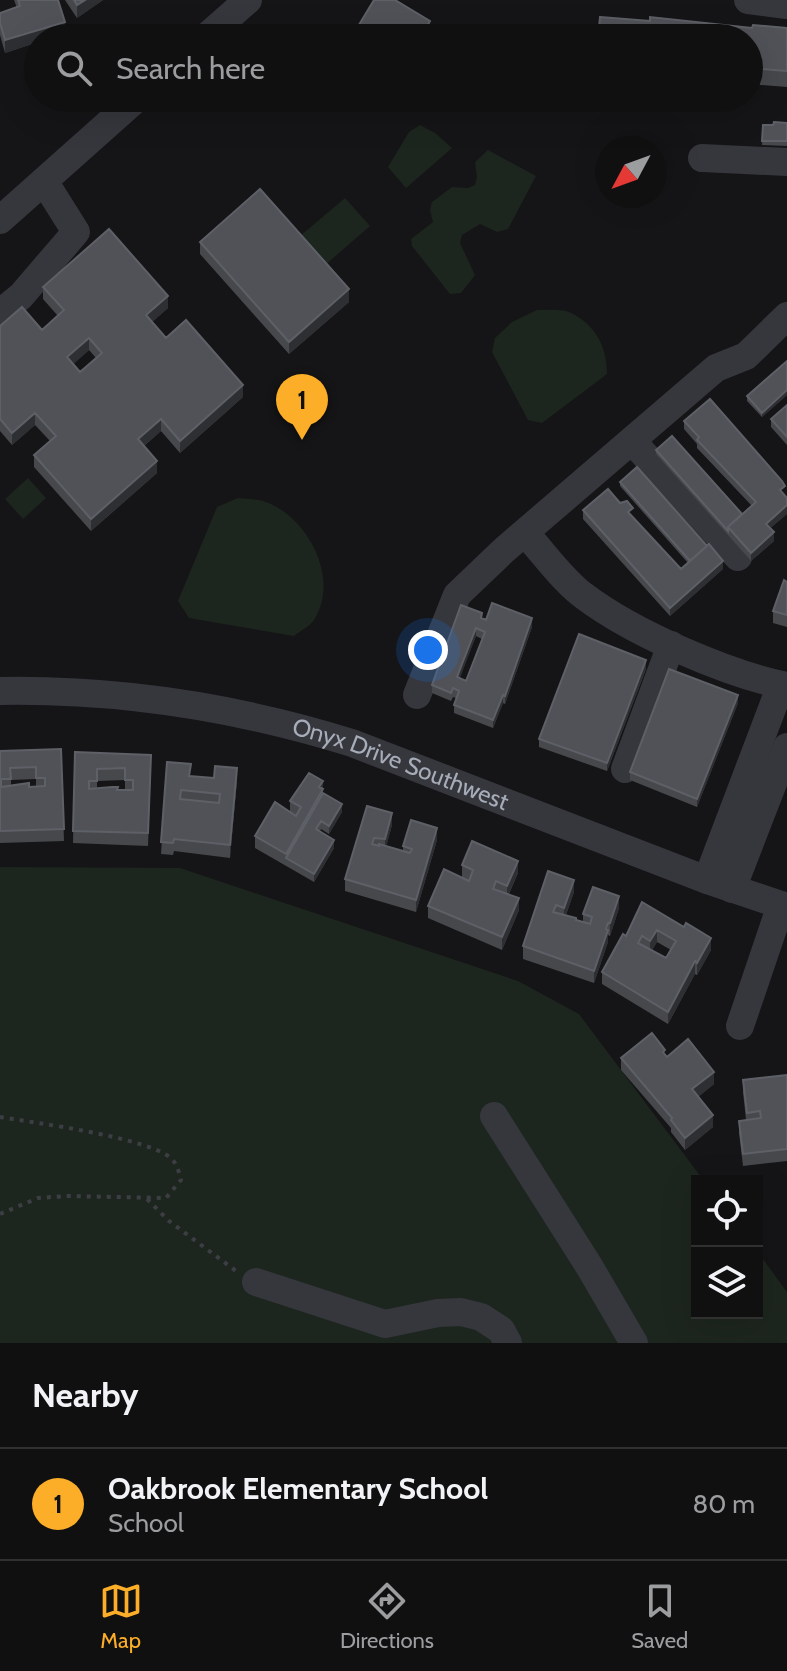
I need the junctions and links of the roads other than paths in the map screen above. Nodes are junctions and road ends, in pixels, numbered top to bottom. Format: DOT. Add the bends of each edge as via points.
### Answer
graph roads {
  1 [pos="248,0"];
  2 [pos="748,0"];
  3 [pos="787,5"];
  4 [pos="221,24"];
  5 [pos="121,112"];
  6 [pos="702,158"];
  7 [pos="787,162"];
  8 [pos="44,181"];
  9 [pos="0,220"];
  10 [pos="0,313"];
  11 [pos="787,316"];
  12 [pos="632,441"];
  13 [pos="525,533"];
  14 [pos="738,557"];
  15 [pos="671,645"];
  16 [pos="784,686"];
  17 [pos="0,691"];
  18 [pos="417,695"];
  19 [pos="787,747"];
  20 [pos="625,769"];
  21 [pos="720,884"];
  22 [pos="784,906"];
  23 [pos="740,1026"];
  24 [pos="494,1116"];
  25 [pos="256,1282"];
  26 [pos="508,1343"];
  27 [pos="634,1343"];
  1 -- 4 [label="street"];
  2 -- 3 [label="street"];
  5 -- 8 [label="street"];
  6 -- 7 [label="street"];
  8 -- 9 [label="street"];
  8 -- 10 [label="street" via="76,232"];
  11 -- 12 [label="street" via="746,356 716,368"];
  12 -- 13 [label="street"];
  12 -- 14 [label="street"];
  13 -- 15 [label="street" via="582,595"];
  13 -- 18 [label="street" via="457,595"];
  15 -- 16 [label="street"];
  15 -- 20 [label="street"];
  16 -- 21 [label="street"];
  17 -- 21 [label="street, Onyx Drive Southwest" via="169,699 292,724"];
  19 -- 21 [label="street"];
  21 -- 22 [label="street, Onyx Drive Southwest"];
  22 -- 23 [label="street"];
  24 -- 27 [label="street"];
  25 -- 26 [label="street" via="385,1324 461,1312 501,1330"];
}
